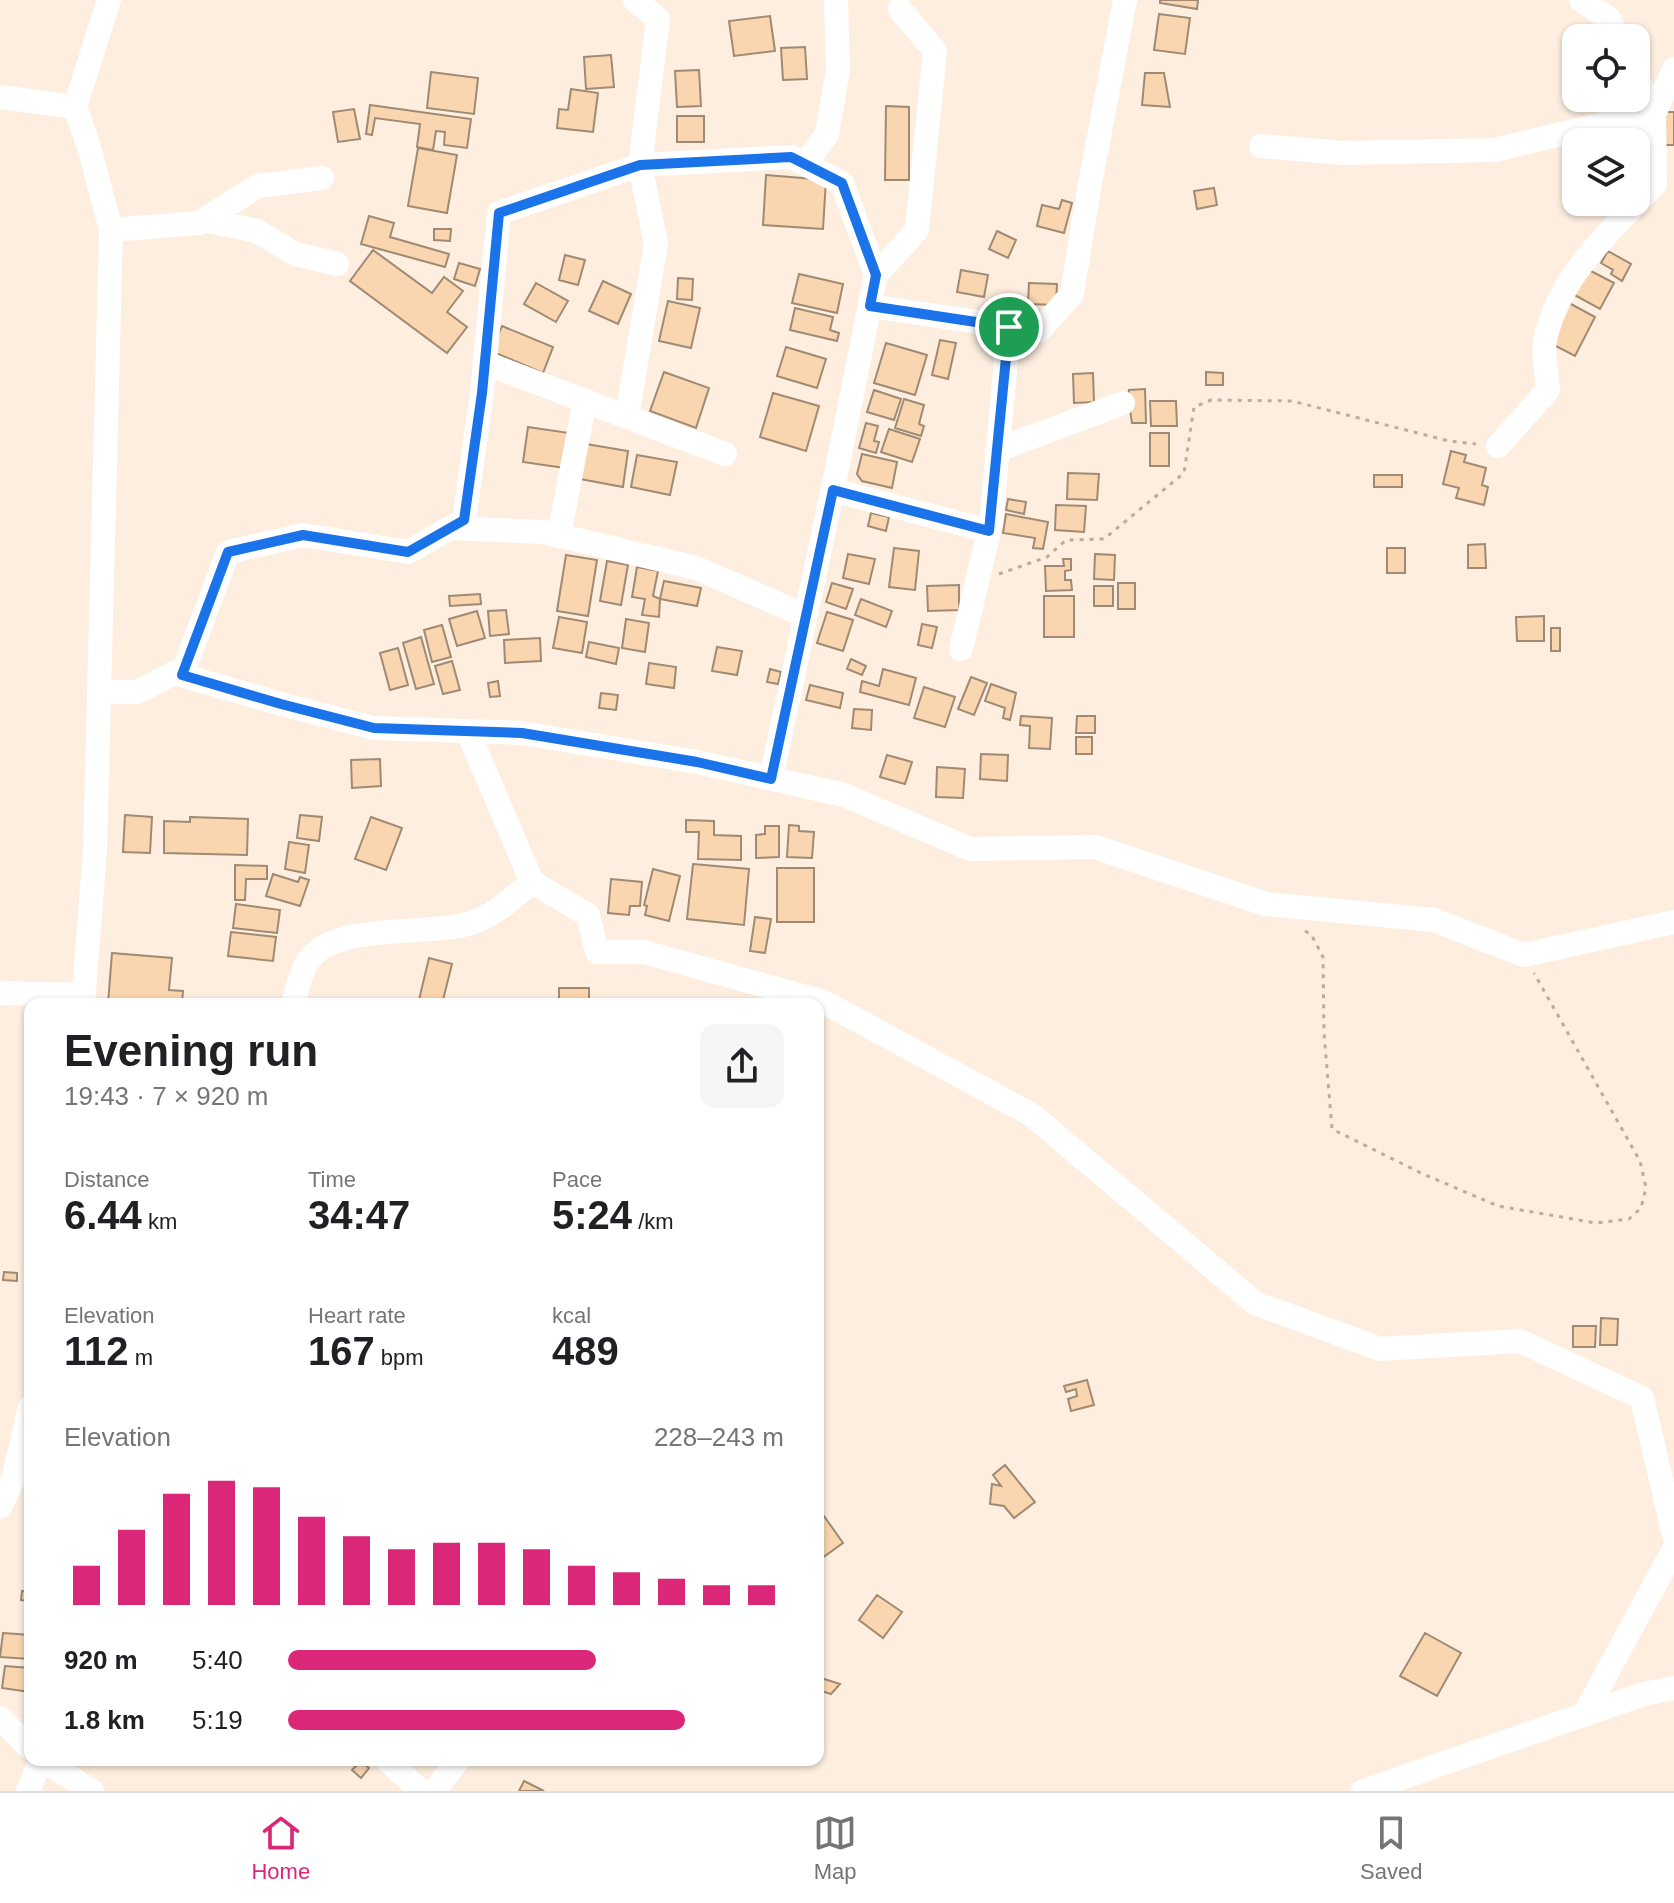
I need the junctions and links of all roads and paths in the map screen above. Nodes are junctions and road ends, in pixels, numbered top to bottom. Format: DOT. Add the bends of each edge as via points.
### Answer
graph roads {
  1 [pos="109,0"];
  2 [pos="635,0"];
  3 [pos="836,0"];
  4 [pos="1125,0"];
  5 [pos="1581,0"];
  6 [pos="900,9"];
  7 [pos="663,10"];
  8 [pos="1611,24"];
  9 [pos="1674,69"];
  10 [pos="0,97"];
  11 [pos="1650,106"];
  12 [pos="75,107"];
  13 [pos="1654,114"];
  14 [pos="1261,146"];
  15 [pos="805,164"];
  16 [pos="640,165"];
  17 [pos="322,178"];
  18 [pos="203,220"];
  19 [pos="111,230"];
  20 [pos="337,264"];
  21 [pos="876,275"];
  22 [pos="870,306"];
  23 [pos="1009,327"];
  24 [pos="485,363"];
  25 [pos="585,400"];
  26 [pos="1123,403"];
  27 [pos="627,416"];
  28 [pos="1498,446"];
  29 [pos="997,450"];
  30 [pos="725,454"];
  31 [pos="833,490"];
  32 [pos="450,528"];
  33 [pos="989,531"];
  34 [pos="559,536"];
  35 [pos="977,582"];
  36 [pos="806,616"];
  37 [pos="961,649"];
  38 [pos="182,675"];
  39 [pos="99,691"];
  40 [pos="468,732"];
  41 [pos="771,779"];
  42 [pos="532,882"];
  43 [pos="1674,922"];
  44 [pos="1299,927"];
  45 [pos="1524,955"];
  46 [pos="0,993"];
  47 [pos="59,998"];
  48 [pos="83,998"];
  49 [pos="295,998"];
  50 [pos="810,998"];
  51 [pos="824,1002"];
  52 [pos="24,1433"];
  53 [pos="0,1507"];
  54 [pos="1674,1535"];
  55 [pos="1674,1549"];
  56 [pos="1674,1688"];
  57 [pos="1584,1715"];
  58 [pos="0,1718"];
  59 [pos="24,1742"];
  60 [pos="39,1766"];
  61 [pos="52,1766"];
  62 [pos="394,1766"];
  63 [pos="453,1766"];
  64 [pos="28,1791"];
  65 [pos="92,1791"];
  66 [pos="421,1791"];
  67 [pos="434,1791"];
  68 [pos="1363,1791"];
  1 -- 12 [label="street"];
  2 -- 7 [label="street"];
  3 -- 15 [label="street" via="838,70 827,134"];
  4 -- 23 [label="street" via="1072,294 1039,331"];
  5 -- 8 [label="street"];
  6 -- 21 [label="street" via="935,51 917,230"];
  7 -- 16 [label="street"];
  9 -- 13 [label="street"];
  10 -- 12 [label="street"];
  11 -- 13 [label="street"];
  12 -- 19 [label="street"];
  13 -- 14 [label="street" via="1648,128 1620,120 1494,150 1343,153"];
  13 -- 28 [label="street" via="1655,184 1593,249 1559,298 1544,343 1548,390"];
  15 -- 16 [label="street" via="791,157"];
  15 -- 21 [label="street" via="842,183"];
  16 -- 24 [label="street" via="499,213"];
  16 -- 27 [label="street" via="656,244"];
  17 -- 18 [label="street" via="258,186"];
  18 -- 19 [label="street"];
  18 -- 20 [label="street" via="257,231 295,254"];
  19 -- 39 [label="street"];
  21 -- 22 [label="street"];
  22 -- 23 [label="street"];
  22 -- 31 [label="street"];
  23 -- 29 [label="street"];
  24 -- 25 [label="street"];
  24 -- 32 [label="street" via="464,520"];
  25 -- 27 [label="street"];
  25 -- 34 [label="street"];
  26 -- 29 [label="street"];
  27 -- 30 [label="street"];
  28 -- 35 [label="path" via="1449,441 1292,401 1211,400 1194,407 1184,473 1104,539 1066,540 1047,557"];
  29 -- 33 [label="street"];
  31 -- 33 [label="street"];
  31 -- 36 [label="street"];
  32 -- 34 [label="street"];
  32 -- 38 [label="street" via="408,552 303,535 228,552"];
  33 -- 35 [label="street"];
  34 -- 36 [label="street" via="696,568"];
  35 -- 37 [label="street"];
  36 -- 41 [label="street"];
  38 -- 39 [label="street" via="174,673 137,692"];
  38 -- 40 [label="street" via="374,728"];
  39 -- 48 [label="street" via="95,850"];
  40 -- 41 [label="street" via="522,733"];
  40 -- 42 [label="street"];
  41 -- 45 [label="street" via="844,795 970,849 1095,847 1266,904 1434,920"];
  42 -- 49 [label="street" via="475,922 337,940 313,954"];
  42 -- 50 [label="street" via="588,915 597,952 644,952"];
  43 -- 45 [label="street"];
  44 -- 45 [label="path" via="1311,934 1323,957 1332,1129 1498,1206 1596,1223 1629,1219 1641,1208 1646,1188 1640,1161"];
  46 -- 47 [label="street"];
  51 -- 54 [label="street" via="1032,1115 1255,1303 1380,1349 1520,1341 1642,1398"];
  52 -- 53 [label="street" via="13,1480"];
  55 -- 57 [label="street"];
  56 -- 57 [label="street"];
  57 -- 68 [label="street"];
  58 -- 59 [label="street"];
  60 -- 64 [label="street"];
  61 -- 65 [label="street"];
  62 -- 66 [label="street"];
  63 -- 67 [label="street"];
}
